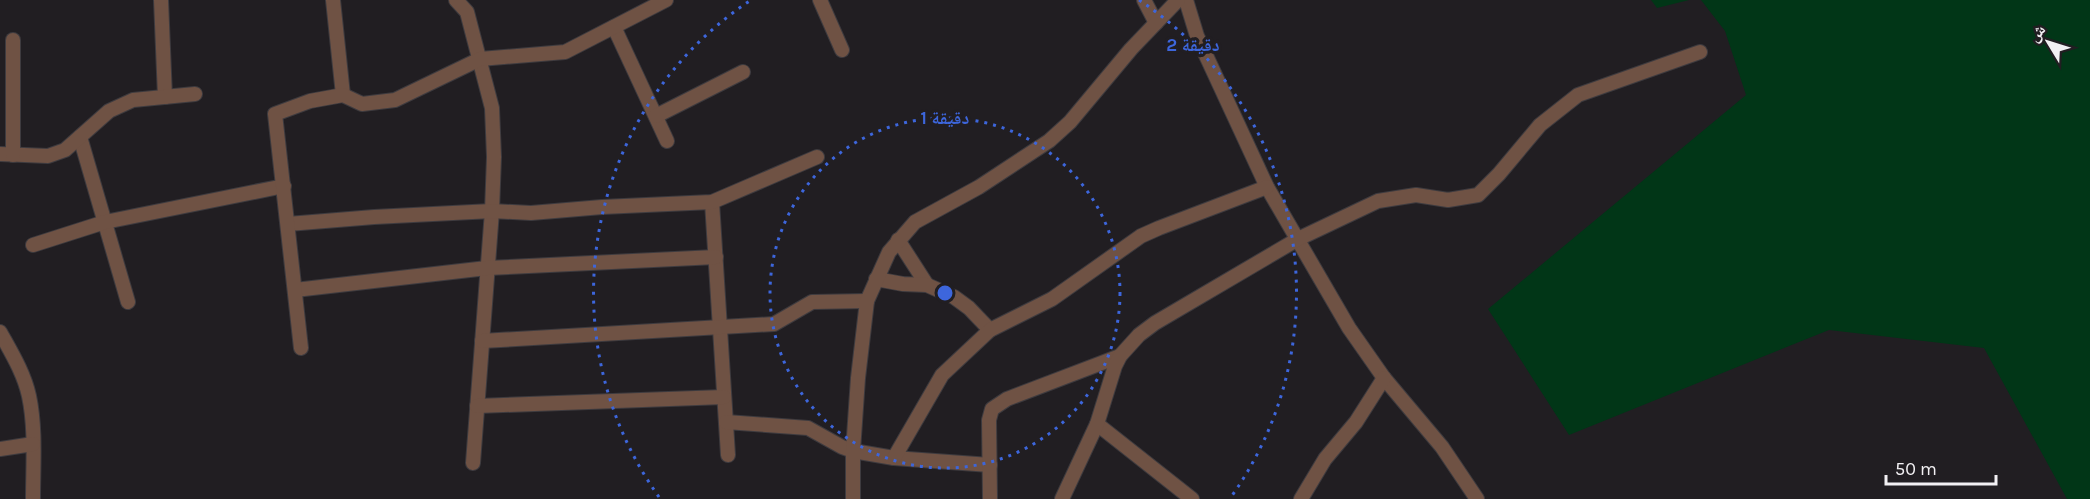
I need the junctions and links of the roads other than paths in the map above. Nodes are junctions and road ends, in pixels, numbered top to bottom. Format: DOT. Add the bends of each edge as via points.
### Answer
graph roads {
  1 [pos="161,0"];
  2 [pos="333,0"];
  3 [pos="456,0"];
  4 [pos="666,0"];
  5 [pos="820,0"];
  6 [pos="1144,0"];
  7 [pos="1178,0"];
  8 [pos="1186,0"];
  9 [pos="1156,23"];
  10 [pos="614,27"];
  11 [pos="13,40"];
  12 [pos="842,50"];
  13 [pos="1700,52"];
  14 [pos="480,59"];
  15 [pos="743,72"];
  16 [pos="195,94"];
  17 [pos="343,95"];
  18 [pos="165,97"];
  19 [pos="656,116"];
  20 [pos="80,137"];
  21 [pos="667,141"];
  22 [pos="6,154"];
  23 [pos="817,157"];
  24 [pos="284,186"];
  25 [pos="1267,188"];
  26 [pos="712,202"];
  27 [pos="492,212"];
  28 [pos="105,222"];
  29 [pos="288,224"];
  30 [pos="1298,239"];
  31 [pos="898,240"];
  32 [pos="33,245"];
  33 [pos="716,257"];
  34 [pos="487,268"];
  35 [pos="876,279"];
  36 [pos="927,285"];
  37 [pos="295,290"];
  38 [pos="128,302"];
  39 [pos="867,302"];
  40 [pos="719,327"];
  41 [pos="990,330"];
  42 [pos="0,332"];
  43 [pos="482,341"];
  44 [pos="301,348"];
  45 [pos="1120,356"];
  46 [pos="1384,378"];
  47 [pos="724,398"];
  48 [pos="477,406"];
  49 [pos="726,422"];
  50 [pos="1097,424"];
  51 [pos="33,444"];
  52 [pos="0,449"];
  53 [pos="854,451"];
  54 [pos="728,455"];
  55 [pos="894,458"];
  56 [pos="473,463"];
  57 [pos="990,465"];
  58 [pos="33,499"];
  59 [pos="853,499"];
  60 [pos="990,499"];
  61 [pos="1062,499"];
  62 [pos="1192,499"];
  63 [pos="1301,499"];
  64 [pos="1477,499"];
  1 -- 18 [label="street"];
  2 -- 17 [label="street"];
  3 -- 14 [label="street" via="467,12"];
  4 -- 10 [label="street"];
  5 -- 12 [label="street"];
  6 -- 9 [label="street"];
  7 -- 9 [label="street"];
  8 -- 25 [label="street" via="1197,36"];
  9 -- 31 [label="street" via="1049,141 915,222"];
  10 -- 14 [label="street" via="565,52"];
  10 -- 19 [label="street"];
  11 -- 22 [label="street"];
  13 -- 30 [label="street" via="1578,95 1540,125 1478,195 1448,200 1416,195 1378,201"];
  14 -- 17 [label="street" via="395,100 362,104"];
  14 -- 27 [label="street" via="492,108"];
  15 -- 19 [label="street"];
  16 -- 18 [label="street"];
  17 -- 24 [label="street" via="310,101 276,114"];
  18 -- 20 [label="street" via="133,100 109,111"];
  19 -- 21 [label="street"];
  20 -- 22 [label="street" via="65,150 48,156"];
  20 -- 28 [label="street"];
  23 -- 26 [label="street"];
  24 -- 28 [label="street"];
  24 -- 29 [label="street"];
  25 -- 30 [label="street"];
  25 -- 41 [label="street" via="1141,236 1052,299"];
  26 -- 27 [label="street"];
  26 -- 33 [label="street"];
  27 -- 29 [label="street"];
  27 -- 34 [label="street"];
  28 -- 32 [label="street"];
  28 -- 38 [label="street"];
  29 -- 37 [label="street"];
  30 -- 45 [label="street" via="1155,323"];
  30 -- 46 [label="street" via="1349,328"];
  31 -- 35 [label="street"];
  31 -- 36 [label="street"];
  33 -- 34 [label="street"];
  33 -- 40 [label="street"];
  34 -- 37 [label="street"];
  34 -- 43 [label="street"];
  35 -- 36 [label="street"];
  35 -- 39 [label="street"];
  36 -- 41 [label="street" via="954,297"];
  37 -- 44 [label="street"];
  39 -- 40 [label="street" via="812,302 774,324"];
  39 -- 53 [label="street"];
  40 -- 43 [label="street"];
  40 -- 47 [label="street"];
  41 -- 55 [label="street" via="942,375"];
  42 -- 51 [label="street" via="29,396"];
  43 -- 48 [label="street"];
  45 -- 50 [label="street"];
  45 -- 57 [label="street" via="1007,399 992,409"];
  46 -- 63 [label="street"];
  46 -- 64 [label="street" via="1442,447"];
  47 -- 48 [label="street"];
  47 -- 49 [label="street"];
  48 -- 56 [label="street"];
  49 -- 53 [label="street" via="808,428"];
  49 -- 54 [label="street"];
  50 -- 61 [label="street"];
  50 -- 62 [label="street"];
  51 -- 52 [label="street"];
  51 -- 58 [label="street"];
  53 -- 55 [label="street"];
  53 -- 59 [label="street"];
  55 -- 57 [label="street"];
  57 -- 60 [label="street"];
}
